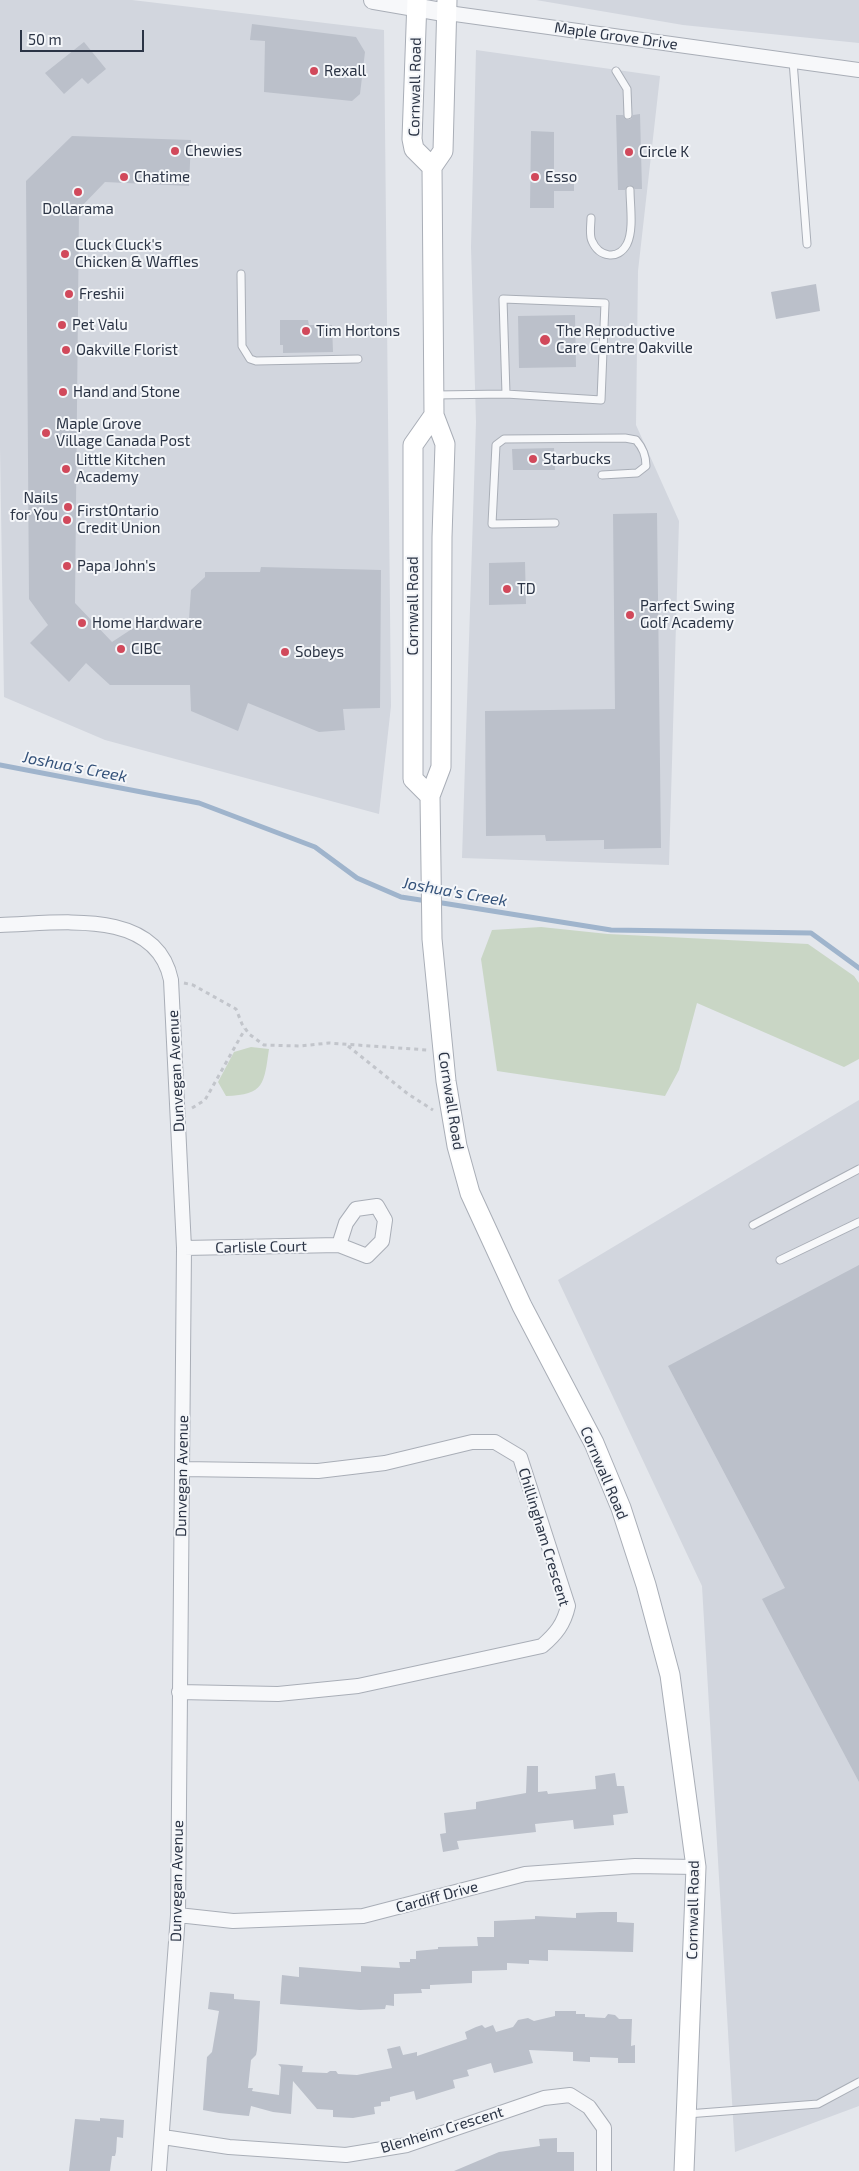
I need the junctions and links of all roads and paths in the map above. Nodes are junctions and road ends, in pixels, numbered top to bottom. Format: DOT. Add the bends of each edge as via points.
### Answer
graph roads {
  1 [pos="373,0"];
  2 [pos="417,4"];
  3 [pos="447,7"];
  4 [pos="793,61"];
  5 [pos="859,70"];
  6 [pos="616,71"];
  7 [pos="628,115"];
  8 [pos="432,167"];
  9 [pos="630,190"];
  10 [pos="591,218"];
  11 [pos="807,244"];
  12 [pos="241,274"];
  13 [pos="358,359"];
  14 [pos="506,394"];
  15 [pos="434,395"];
  16 [pos="434,415"];
  17 [pos="602,475"];
  18 [pos="554,523"];
  19 [pos="430,796"];
  20 [pos="0,924"];
  21 [pos="171,980"];
  22 [pos="245,1029"];
  23 [pos="348,1045"];
  24 [pos="444,1050"];
  25 [pos="178,1117"];
  26 [pos="453,1123"];
  27 [pos="859,1168"];
  28 [pos="859,1222"];
  29 [pos="753,1225"];
  30 [pos="339,1245"];
  31 [pos="184,1248"];
  32 [pos="780,1260"];
  33 [pos="182,1469"];
  34 [pos="179,1692"];
  35 [pos="696,1866"];
  36 [pos="178,1915"];
  37 [pos="859,2082"];
  38 [pos="687,2114"];
  39 [pos="163,2137"];
  40 [pos="158,2171"];
  41 [pos="604,2171"];
  42 [pos="684,2171"];
  1 -- 2 [label="street, Maple Grove Drive"];
  2 -- 3 [label="street, Maple Grove Drive"];
  2 -- 8 [label="main road, Cornwall Road" via="412,139 414,149"];
  3 -- 4 [label="street, Maple Grove Drive"];
  3 -- 8 [label="main road, Cornwall Road" via="444,151"];
  4 -- 5 [label="street, Maple Grove Drive"];
  4 -- 11 [label="lane"];
  6 -- 7 [label="lane" via="627,90"];
  8 -- 15 [label="main road, Cornwall Road"];
  9 -- 10 [label="lane" via="630,235 621,252 613,256 603,255 596,248 591,239"];
  12 -- 13 [label="lane" via="242,346 250,359"];
  14 -- 14 [label="lane" via="601,400 605,303 503,299"];
  14 -- 15 [label="lane"];
  15 -- 16 [label="main road, Cornwall Road"];
  16 -- 19 [label="main road, Cornwall Road" via="446,444 440,767"];
  16 -- 19 [label="main road, Cornwall Road" via="413,445 413,779"];
  17 -- 18 [label="lane" via="637,473 646,466 643,447 636,440 626,438 504,439 496,445 492,524"];
  19 -- 24 [label="main road, Cornwall Road" via="432,939"];
  20 -- 21 [label="street, Dunvegan Avenue" via="110,925 147,939 168,964"];
  21 -- 22 [label="path" via="193,985 236,1009"];
  21 -- 25 [label="street, Dunvegan Avenue"];
  22 -- 23 [label="path" via="264,1045"];
  22 -- 25 [label="path" via="205,1100"];
  23 -- 24 [label="path"];
  23 -- 26 [label="path" via="408,1094"];
  24 -- 26 [label="main road, Cornwall Road"];
  25 -- 31 [label="street, Dunvegan Avenue"];
  26 -- 35 [label="main road, Cornwall Road" via="470,1193 522,1306 594,1443 621,1508 670,1675"];
  27 -- 29 [label="lane"];
  28 -- 32 [label="lane"];
  30 -- 31 [label="street, Carlisle Court"];
  31 -- 33 [label="street, Dunvegan Avenue"];
  33 -- 34 [label="street, Dunvegan Avenue"];
  33 -- 34 [label="street, Chillingham Crescent" via="318,1471 385,1463 472,1442 495,1442 520,1457 568,1606 560,1628 542,1646 358,1686 278,1694"];
  34 -- 36 [label="street, Dunvegan Avenue"];
  35 -- 36 [label="street, Cardiff Drive" via="635,1866 525,1874 363,1916 232,1922"];
  35 -- 38 [label="main road, Cornwall Road"];
  36 -- 39 [label="street, Dunvegan Avenue"];
  37 -- 38 [label="lane" via="818,2104"];
  38 -- 42 [label="main road, Cornwall Road"];
  39 -- 40 [label="street, Dunvegan Avenue"];
  39 -- 41 [label="street, Blenheim Crescent" via="228,2147 346,2155 407,2144 544,2098 570,2095 589,2107 604,2128"];
}
